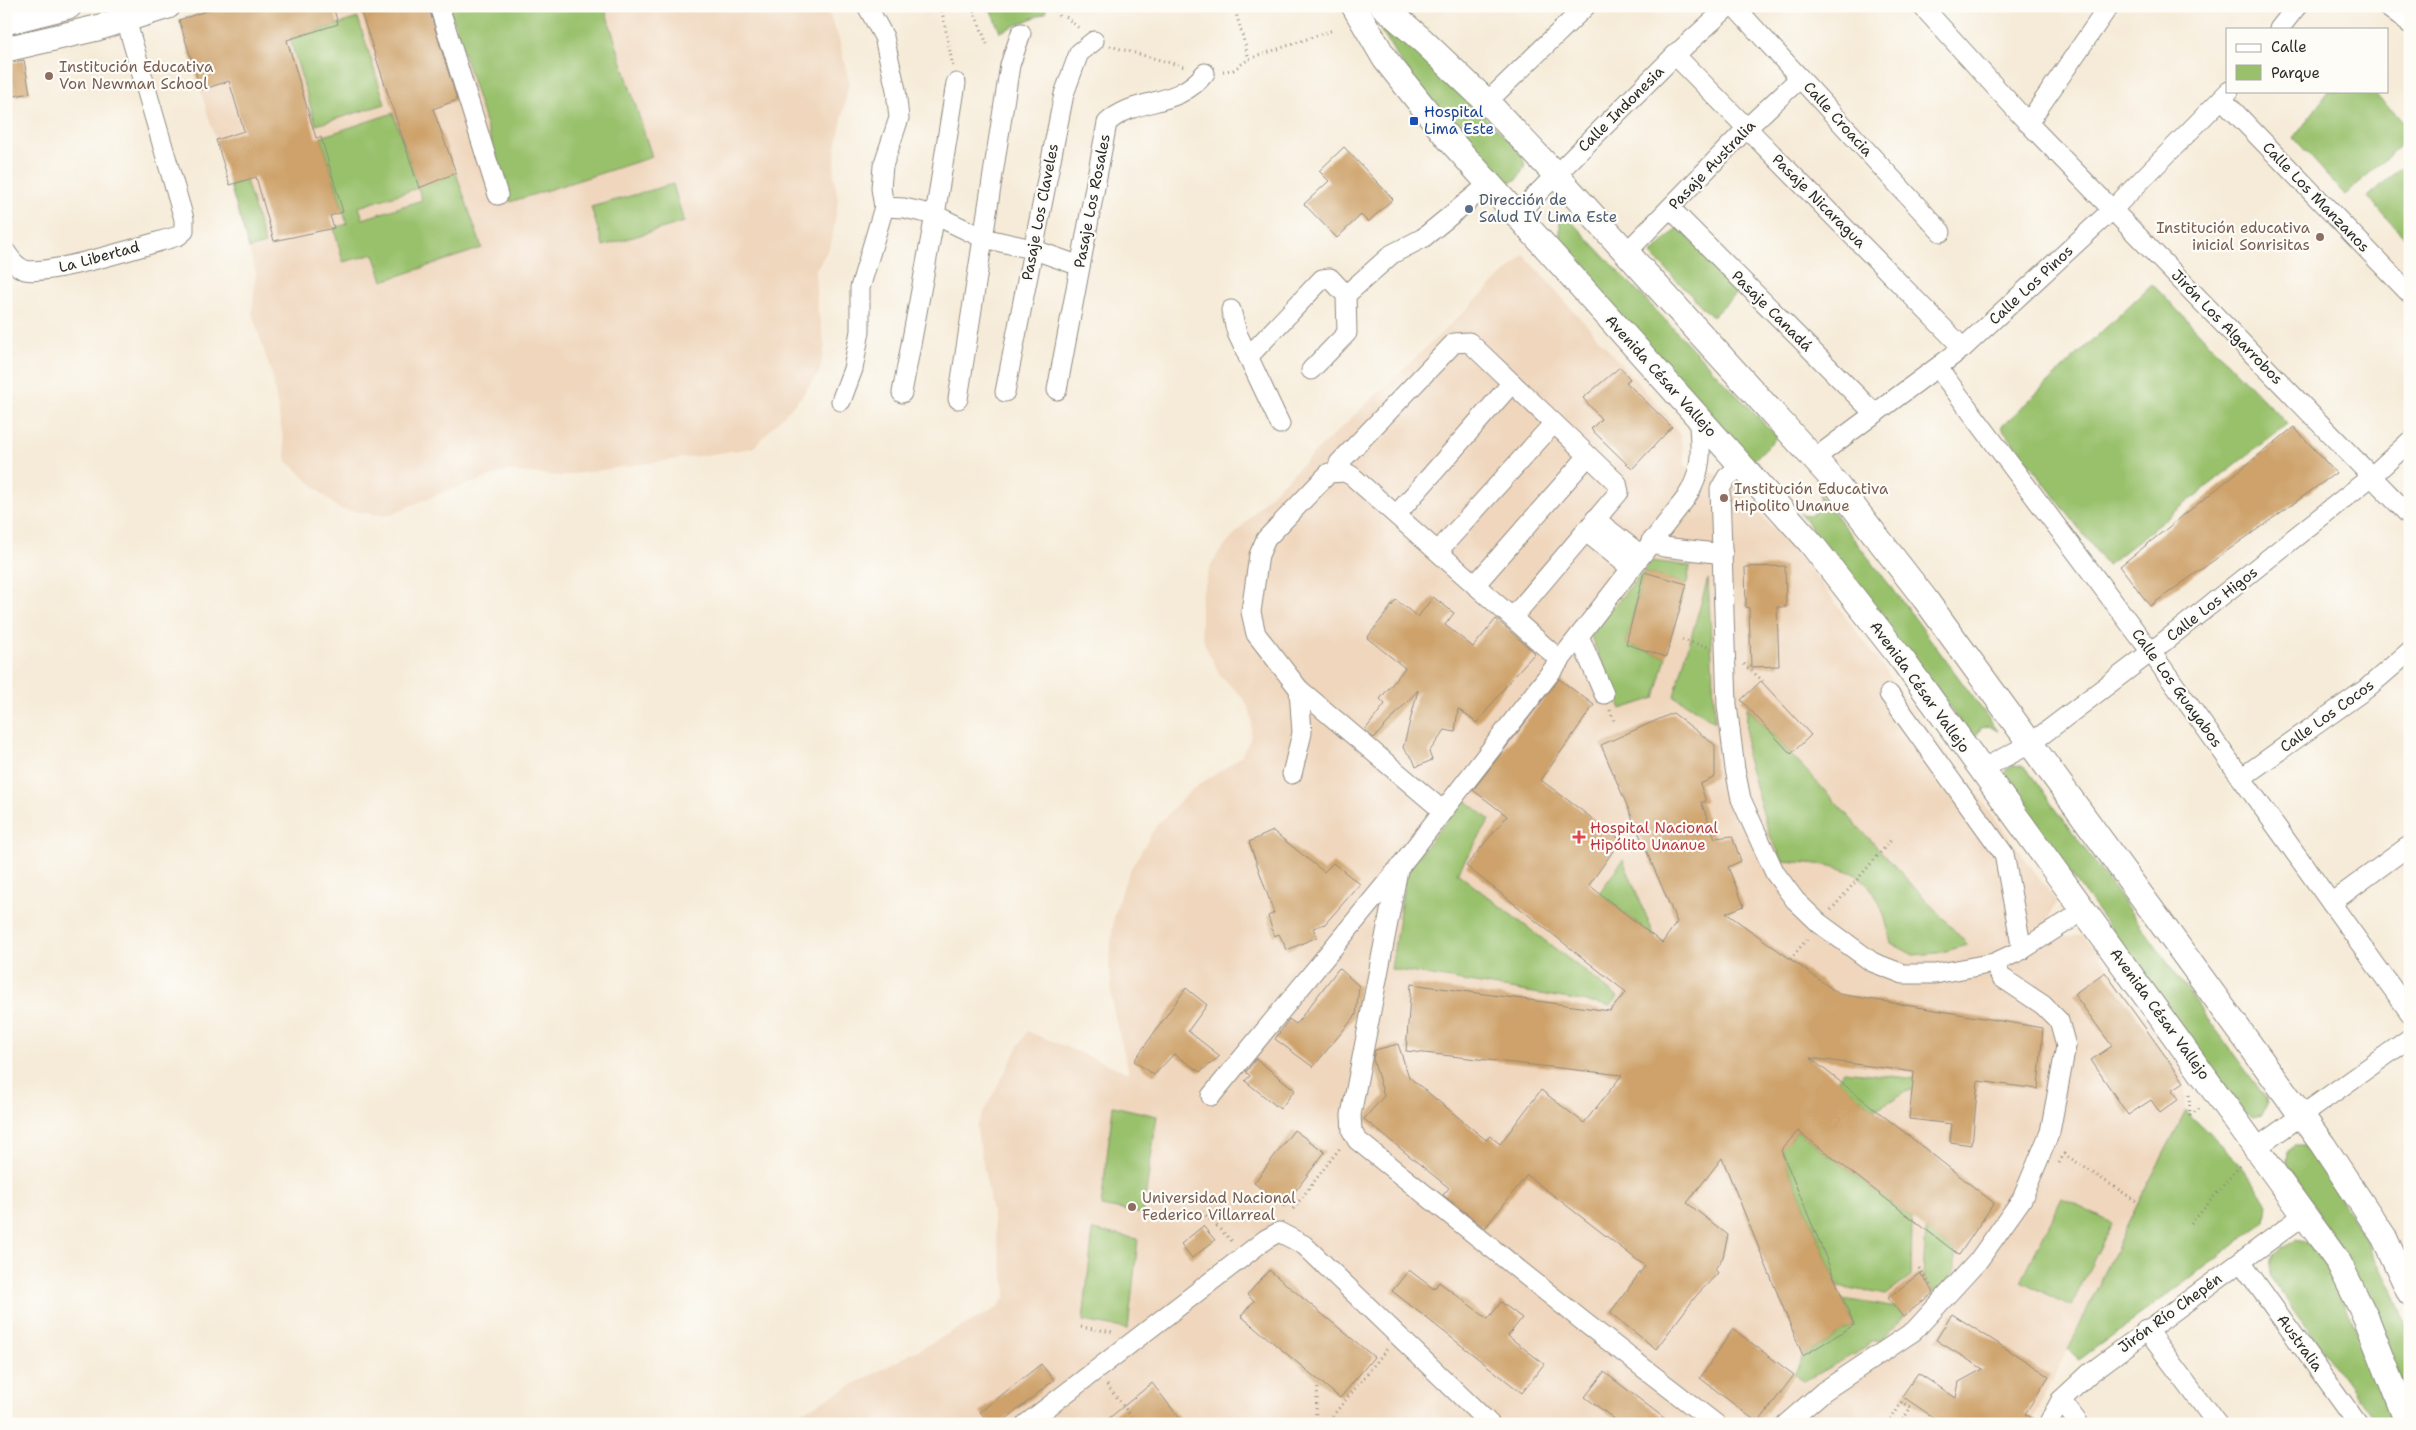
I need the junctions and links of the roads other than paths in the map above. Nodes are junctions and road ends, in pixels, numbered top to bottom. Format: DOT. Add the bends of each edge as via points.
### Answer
graph roads {
  1 [pos="69,6"];
  2 [pos="168,6"];
  3 [pos="439,6"];
  4 [pos="867,6"];
  5 [pos="1354,6"];
  6 [pos="1383,6"];
  7 [pos="1586,6"];
  8 [pos="1729,6"];
  9 [pos="1734,6"];
  10 [pos="1922,6"];
  11 [pos="2109,6"];
  12 [pos="2297,6"];
  13 [pos="2386,6"];
  14 [pos="124,13"];
  15 [pos="12,16"];
  16 [pos="2410,24"];
  17 [pos="2280,28"];
  18 [pos="1021,32"];
  19 [pos="1094,41"];
  20 [pos="6,49"];
  21 [pos="1675,55"];
  22 [pos="1206,73"];
  23 [pos="1800,78"];
  24 [pos="956,83"];
  25 [pos="2225,95"];
  26 [pos="1487,102"];
  27 [pos="2028,123"];
  28 [pos="1747,128"];
  29 [pos="1556,175"];
  30 [pos="1489,184"];
  31 [pos="498,195"];
  32 [pos="884,207"];
  33 [pos="1670,208"];
  34 [pos="2113,209"];
  35 [pos="935,215"];
  36 [pos="1516,215"];
  37 [pos="1941,232"];
  38 [pos="983,238"];
  39 [pos="1032,249"];
  40 [pos="1626,253"];
  41 [pos="9,257"];
  42 [pos="1080,266"];
  43 [pos="2410,294"];
  44 [pos="1346,295"];
  45 [pos="1231,310"];
  46 [pos="1963,348"];
  47 [pos="1248,357"];
  48 [pos="1938,368"];
  49 [pos="1311,370"];
  50 [pos="1512,383"];
  51 [pos="1056,390"];
  52 [pos="1005,392"];
  53 [pos="902,393"];
  54 [pos="958,399"];
  55 [pos="841,400"];
  56 [pos="1875,414"];
  57 [pos="1698,416"];
  58 [pos="1554,422"];
  59 [pos="1280,424"];
  60 [pos="2410,441"];
  61 [pos="1588,456"];
  62 [pos="1815,458"];
  63 [pos="1742,465"];
  64 [pos="1338,471"];
  65 [pos="2372,476"];
  66 [pos="1397,514"];
  67 [pos="2410,516"];
  68 [pos="1590,525"];
  69 [pos="1438,552"];
  70 [pos="1724,554"];
  71 [pos="1641,555"];
  72 [pos="1475,585"];
  73 [pos="1513,617"];
  74 [pos="1579,636"];
  75 [pos="2410,651"];
  76 [pos="2152,652"];
  77 [pos="1560,660"];
  78 [pos="1299,689"];
  79 [pos="1604,694"];
  80 [pos="1889,694"];
  81 [pos="2030,744"];
  82 [pos="1980,770"];
  83 [pos="1292,774"];
  84 [pos="2241,778"];
  85 [pos="1443,811"];
  86 [pos="2410,845"];
  87 [pos="1398,869"];
  88 [pos="2331,903"];
  89 [pos="2085,910"];
  90 [pos="2022,950"];
  91 [pos="1994,963"];
  92 [pos="2410,1013"];
  93 [pos="2410,1038"];
  94 [pos="1211,1096"];
  95 [pos="2302,1117"];
  96 [pos="2256,1148"];
  97 [pos="2304,1215"];
  98 [pos="2241,1262"];
  99 [pos="2410,1293"];
  100 [pos="2146,1330"];
  101 [pos="2062,1400"];
  102 [pos="1026,1424"];
  103 [pos="1490,1424"];
  104 [pos="1716,1424"];
  105 [pos="1786,1424"];
  106 [pos="2048,1424"];
  107 [pos="2079,1424"];
  108 [pos="2216,1424"];
  109 [pos="2358,1424"];
  110 [pos="2408,1424"];
  1 -- 15 [label="main road"];
  2 -- 14 [label="main road"];
  3 -- 31 [label="street"];
  4 -- 32 [label="street" via="884,37 899,118 883,166 881,188"];
  5 -- 30 [label="main road, Avenida César Vallejo" via="1385,59"];
  6 -- 26 [label="main road"];
  7 -- 26 [label="street"];
  8 -- 21 [label="street, Calle Indonesia"];
  9 -- 23 [label="street, Calle Croacia"];
  10 -- 27 [label="street, Jirón Los Algarrobos"];
  11 -- 27 [label="street"];
  12 -- 17 [label="street"];
  13 -- 16 [label="street"];
  14 -- 20 [label="main road"];
  14 -- 41 [label="street, La Libertad" via="184,219 184,231 178,236 53,269 26,270"];
  18 -- 38 [label="street" via="1010,65"];
  19 -- 39 [label="street, Pasaje Los Claveles" via="1080,53 1064,94"];
  21 -- 28 [label="street, Pasaje Nicaragua"];
  21 -- 29 [label="street, Calle Indonesia"];
  22 -- 42 [label="street, Pasaje Los Rosales" via="1196,84 1174,98 1118,113 1107,123"];
  23 -- 28 [label="street, Pasaje Australia"];
  23 -- 37 [label="street, Calle Croacia"];
  24 -- 35 [label="street"];
  25 -- 34 [label="street, Calle Los Pinos"];
  25 -- 43 [label="street, Calle Los Manzanos"];
  26 -- 29 [label="main road"];
  27 -- 34 [label="street, Jirón Los Algarrobos"];
  28 -- 33 [label="street, Pasaje Australia"];
  28 -- 46 [label="street, Pasaje Nicaragua"];
  29 -- 36 [label="street, Calle Indonesia"];
  29 -- 40 [label="main road"];
  30 -- 36 [label="main road, Avenida César Vallejo"];
  30 -- 44 [label="street" via="1423,238 1392,254"];
  32 -- 35 [label="street"];
  32 -- 55 [label="street" via="860,288 860,331 854,369"];
  33 -- 40 [label="street, Pasaje Australia"];
  33 -- 56 [label="street, Pasaje Canadá"];
  34 -- 46 [label="street, Calle Los Pinos"];
  34 -- 65 [label="street, Jirón Los Algarrobos"];
  35 -- 38 [label="street"];
  35 -- 53 [label="street"];
  36 -- 57 [label="main road, Avenida César Vallejo"];
  38 -- 39 [label="street"];
  38 -- 54 [label="street"];
  39 -- 42 [label="street"];
  39 -- 52 [label="street, Pasaje Los Claveles"];
  40 -- 62 [label="main road"];
  42 -- 51 [label="street, Pasaje Los Rosales"];
  44 -- 47 [label="street" via="1330,278 1322,279"];
  44 -- 49 [label="street" via="1347,333"];
  45 -- 47 [label="street"];
  46 -- 48 [label="street, Calle Los Pinos"];
  47 -- 59 [label="street"];
  48 -- 56 [label="street, Calle Los Pinos"];
  48 -- 76 [label="street, Calle Los Guayabos"];
  50 -- 58 [label="street"];
  50 -- 64 [label="street" via="1469,342 1454,343 1339,463"];
  50 -- 66 [label="street"];
  56 -- 62 [label="street, Calle Los Pinos"];
  57 -- 63 [label="main road, Avenida César Vallejo"];
  57 -- 71 [label="street" via="1701,445 1696,484"];
  58 -- 61 [label="street"];
  58 -- 69 [label="street"];
  60 -- 65 [label="street, Calle Los Higos"];
  61 -- 68 [label="street" via="1617,483 1619,492"];
  61 -- 72 [label="street"];
  62 -- 81 [label="main road" via="1926,599"];
  63 -- 70 [label="street" via="1727,477 1720,489"];
  63 -- 82 [label="main road, Avenida César Vallejo" via="1810,542 1904,662"];
  64 -- 66 [label="street" via="1352,476"];
  64 -- 78 [label="street" via="1329,473 1266,539 1259,555 1252,624 1256,634"];
  65 -- 67 [label="street, Jirón Los Algarrobos"];
  65 -- 76 [label="street, Calle Los Higos"];
  66 -- 69 [label="street"];
  68 -- 71 [label="street"];
  68 -- 73 [label="street"];
  69 -- 72 [label="street"];
  70 -- 71 [label="street" via="1664,546"];
  70 -- 91 [label="street" via="1727,705 1741,799 1775,873 1819,924 1872,962 1902,974 1935,974"];
  71 -- 74 [label="street"];
  72 -- 73 [label="street"];
  73 -- 77 [label="street"];
  74 -- 77 [label="street"];
  74 -- 79 [label="street"];
  75 -- 84 [label="street, Calle Los Cocos" via="2366,689"];
  76 -- 81 [label="street, Calle Los Higos"];
  76 -- 84 [label="street, Calle Los Guayabos"];
  77 -- 85 [label="street"];
  78 -- 83 [label="street" via="1302,733"];
  78 -- 85 [label="street"];
  80 -- 90 [label="street" via="2004,854"];
  81 -- 82 [label="street, Calle Los Higos"];
  81 -- 95 [label="main road"];
  82 -- 89 [label="main road, Avenida César Vallejo"];
  84 -- 88 [label="street, Calle Los Guayabos"];
  85 -- 87 [label="street"];
  86 -- 88 [label="street"];
  87 -- 94 [label="street"];
  87 -- 104 [label="street" via="1351,1115 1352,1131 1364,1147"];
  88 -- 92 [label="street, Calle Los Guayabos"];
  89 -- 90 [label="street"];
  89 -- 96 [label="main road, Avenida César Vallejo"];
  90 -- 91 [label="street"];
  91 -- 105 [label="street" via="2001,977 2043,1005 2059,1021 2066,1046 2050,1132 2022,1199 1978,1261 1914,1331 1824,1392"];
  93 -- 95 [label="street"];
  95 -- 96 [label="street"];
  95 -- 99 [label="main road" via="2384,1237"];
  96 -- 97 [label="main road, Avenida César Vallejo"];
  97 -- 98 [label="street, Jirón Río Chepén"];
  97 -- 110 [label="main road, Avenida César Vallejo" via="2340,1263 2354,1289"];
  98 -- 100 [label="street, Jirón Río Chepén"];
  98 -- 109 [label="street, Australia"];
  100 -- 101 [label="street, Jirón Río Chepén" via="2090,1373"];
  100 -- 108 [label="street"];
  101 -- 106 [label="street, Jirón Río Chepén"];
  101 -- 107 [label="street"];
  102 -- 103 [label="street" via="1279,1232 1293,1238"];
}
